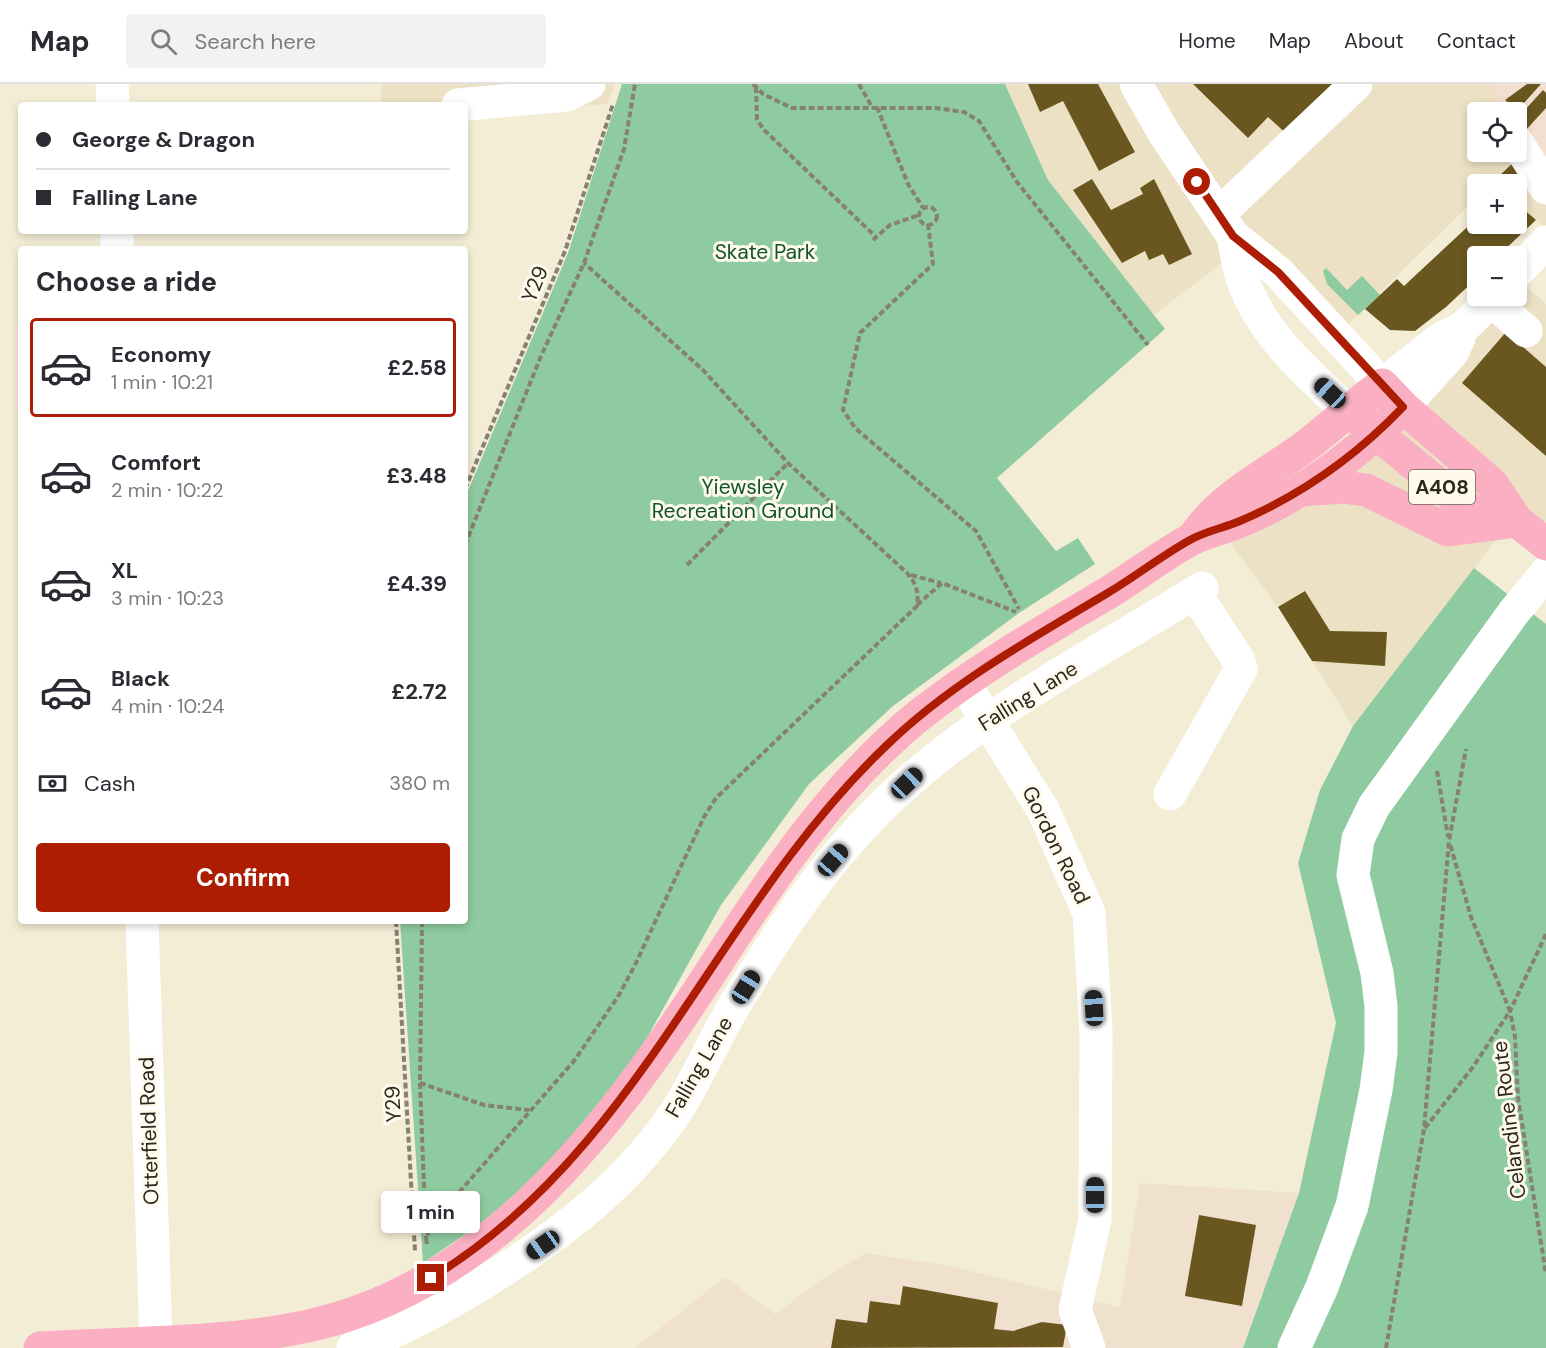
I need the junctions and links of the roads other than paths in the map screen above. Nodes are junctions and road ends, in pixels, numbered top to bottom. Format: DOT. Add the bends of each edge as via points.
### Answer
graph roads {
  1 [pos="112,84"];
  2 [pos="1136,84"];
  3 [pos="1356,84"];
  4 [pos="602,90"];
  5 [pos="113,102"];
  6 [pos="468,104"];
  7 [pos="1527,158"];
  8 [pos="1546,188"];
  9 [pos="1226,225"];
  10 [pos="1546,242"];
  11 [pos="1527,262"];
  12 [pos="1486,306"];
  13 [pos="1502,306"];
  14 [pos="1526,331"];
  15 [pos="1392,396"];
  16 [pos="1347,410"];
  17 [pos="1377,434"];
  18 [pos="1301,490"];
  19 [pos="1517,521"];
  20 [pos="1193,538"];
  21 [pos="1546,544"];
  22 [pos="1546,573"];
  23 [pos="964,682"];
  24 [pos="988,719"];
  25 [pos="1170,794"];
  26 [pos="142,924"];
  27 [pos="156,1341"];
  28 [pos="40,1348"];
  29 [pos="353,1348"];
  30 [pos="1089,1348"];
  31 [pos="1294,1348"];
  1 -- 5 [label="street"];
  2 -- 9 [label="street"];
  3 -- 9 [label="street"];
  4 -- 6 [label="street"];
  7 -- 8 [label="street"];
  9 -- 15 [label="street" via="1278,272"];
  9 -- 16 [label="street" via="1243,280 1262,320 1294,361"];
  10 -- 11 [label="street"];
  12 -- 15 [label="street" via="1463,328 1452,353"];
  13 -- 14 [label="street"];
  15 -- 16 [label="main road, Falling Lane"];
  15 -- 17 [label="main road, Falling Lane"];
  15 -- 19 [label="main road, A408" via="1492,484"];
  16 -- 17 [label="main road, A408"];
  16 -- 20 [label="main road, Falling Lane" via="1208,517"];
  17 -- 18 [label="main road, Falling Lane"];
  17 -- 19 [label="main road, A408" via="1470,510"];
  18 -- 19 [label="main road" via="1366,490 1448,530"];
  18 -- 20 [label="main road, Falling Lane" via="1240,522"];
  19 -- 21 [label="main road, A408"];
  20 -- 23 [label="main road, Falling Lane"];
  22 -- 31 [label="street" via="1374,806 1358,839 1353,875 1377,973 1381,1052 1352,1206"];
  23 -- 24 [label="street, Gordon Road"];
  23 -- 27 [label="main road, Falling Lane" via="887,744 830,807 761,896 647,1065 566,1165 495,1235 425,1281 367,1308 308,1326"];
  24 -- 25 [label="street, Falling Lane" via="1198,591 1241,669"];
  24 -- 29 [label="street, Falling Lane" via="923,768 860,828 819,876 734,1007 680,1105 632,1168 573,1224 528,1256 444,1306"];
  24 -- 30 [label="street, Gordon Road" via="1043,810 1089,913 1096,1032 1095,1218 1075,1310"];
  26 -- 27 [label="street, Otterfield Road"];
  27 -- 28 [label="main road, Falling Lane"];
}
